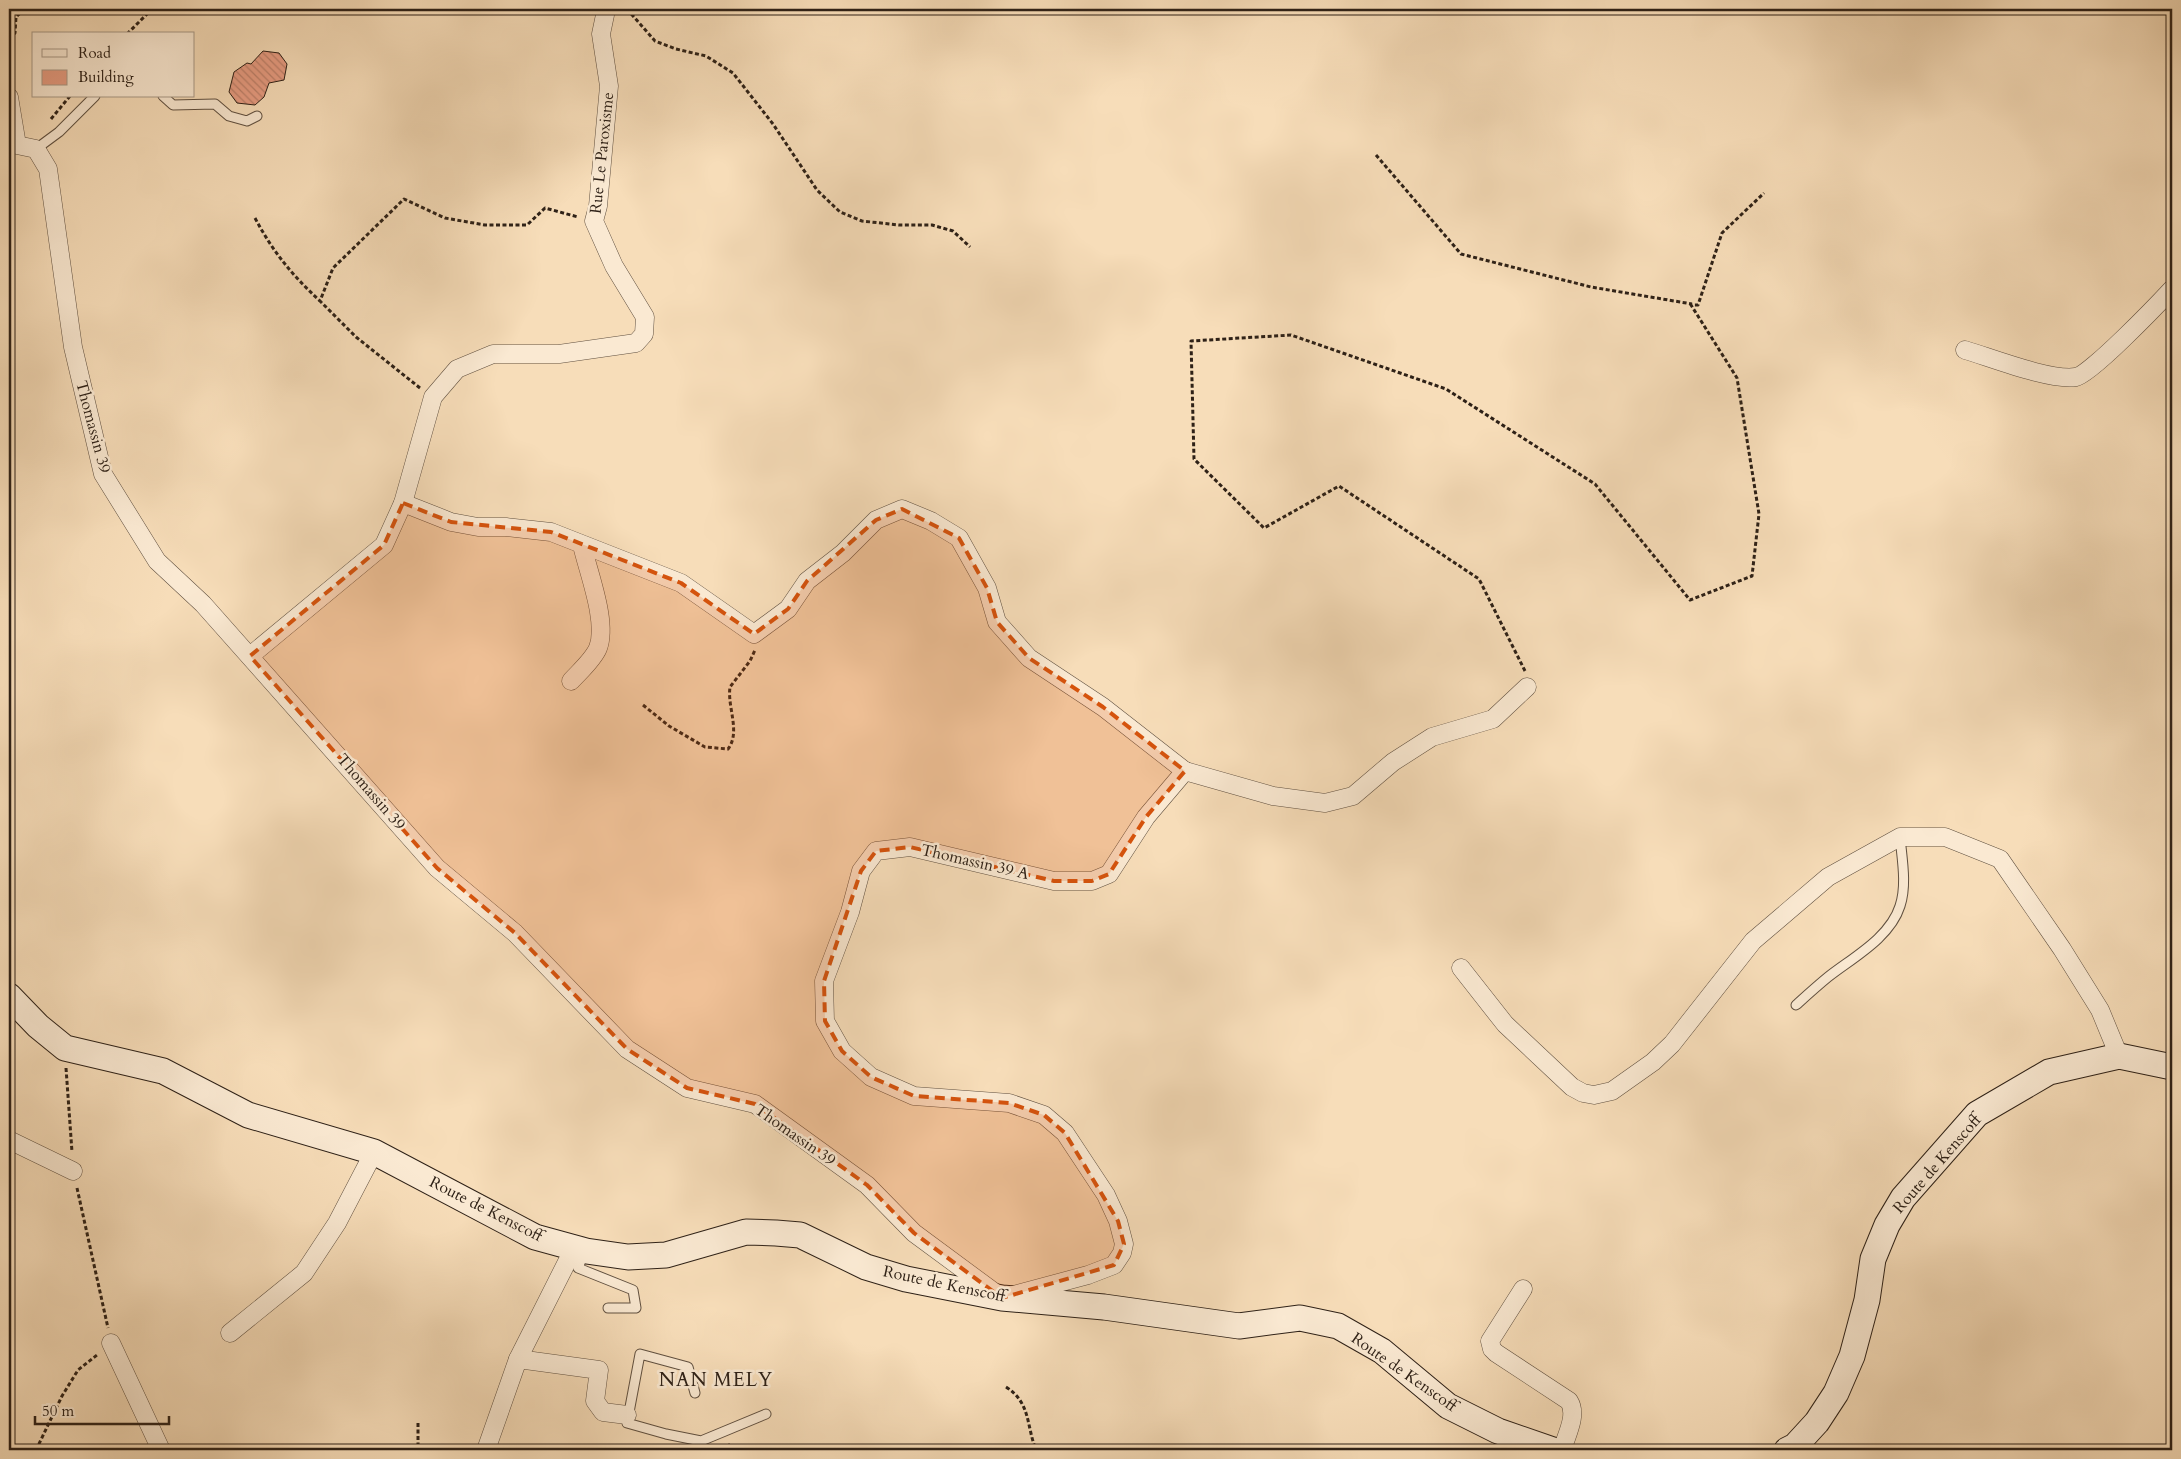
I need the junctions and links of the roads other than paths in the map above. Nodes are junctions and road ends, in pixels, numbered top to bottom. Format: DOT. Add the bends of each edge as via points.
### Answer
graph roads {
  1 [pos="604,9"];
  2 [pos="9,97"];
  3 [pos="93,98"];
  4 [pos="166,98"];
  5 [pos="257,116"];
  6 [pos="36,149"];
  7 [pos="2172,289"];
  8 [pos="1965,350"];
  9 [pos="403,503"];
  10 [pos="582,545"];
  11 [pos="250,656"];
  12 [pos="571,681"];
  13 [pos="1527,687"];
  14 [pos="1184,771"];
  15 [pos="1900,837"];
  16 [pos="1461,968"];
  17 [pos="9,996"];
  18 [pos="1796,1005"];
  19 [pos="2119,1056"];
  20 [pos="2172,1067"];
  21 [pos="9,1140"];
  22 [pos="374,1152"];
  23 [pos="73,1171"];
  24 [pos="580,1249"];
  25 [pos="1523,1289"];
  26 [pos="1002,1298"];
  27 [pos="608,1308"];
  28 [pos="230,1333"];
  29 [pos="111,1343"];
  30 [pos="518,1359"];
  31 [pos="695,1393"];
  32 [pos="766,1414"];
  33 [pos="627,1415"];
  34 [pos="161,1450"];
  35 [pos="486,1450"];
  36 [pos="1553,1450"];
  37 [pos="1562,1450"];
  38 [pos="1787,1450"];
  1 -- 9 [label="street, Rue Le Paroxisme" via="601,34 609,86 594,221 614,266 645,317 644,334 636,343 559,354 493,354 457,369 432,397"];
  2 -- 6 [label="street" via="17,145"];
  3 -- 6 [label="lane" via="59,132"];
  4 -- 5 [label="lane" via="173,104 215,104 229,116 247,121"];
  6 -- 11 [label="street, Thomassin 39" via="48,170 73,347 103,474 157,561 203,604"];
  7 -- 8 [label="street" via="2145,320 2079,377 2047,375"];
  9 -- 10 [label="street" via="451,522 551,532"];
  9 -- 11 [label="street, Rue Le Paroxisme" via="384,545"];
  10 -- 12 [label="street" via="600,618 601,637 597,650"];
  10 -- 14 [label="street" via="681,584 754,634 788,609 807,581 844,553 876,520 902,509 959,538 987,588 997,622 1029,658 1103,707"];
  11 -- 26 [label="street, Thomassin 39" via="437,868 515,934 626,1049 687,1088 755,1104 867,1185 914,1233"];
  13 -- 14 [label="street" via="1493,719 1432,737 1393,762 1353,796 1324,803 1273,796"];
  14 -- 26 [label="street, Thomassin 39 A" via="1146,817 1109,874 1092,881 1054,881 910,847 876,851 861,871 850,912 824,981 825,1021 842,1052 872,1077 914,1096 1009,1103 1044,1116 1066,1133 1106,1195 1118,1221 1124,1244 1114,1264 1088,1275"];
  15 -- 16 [label="street" via="1828,877 1753,941 1672,1044 1612,1091 1594,1095 1572,1087 1505,1024"];
  15 -- 18 [label="lane" via="1903,880 1900,906 1889,924 1877,940"];
  15 -- 19 [label="street" via="1945,837 2000,859 2100,1010"];
  17 -- 22 [label="main road, Route de Kenscoff" via="65,1048 163,1071 248,1115"];
  19 -- 20 [label="main road, Route de Kenscoff"];
  19 -- 38 [label="main road, Route de Kenscoff" via="2049,1072 1977,1114 1903,1198 1887,1225 1873,1260 1867,1300 1852,1356 1836,1393 1817,1422 1795,1446"];
  21 -- 23 [label="street"];
  22 -- 24 [label="main road, Route de Kenscoff" via="535,1237"];
  22 -- 28 [label="street" via="337,1223 304,1273"];
  24 -- 26 [label="main road, Route de Kenscoff" via="628,1257 666,1255 746,1232 776,1232 800,1236 866,1267 906,1279"];
  24 -- 27 [label="lane" via="578,1268 633,1290 636,1308"];
  24 -- 30 [label="street"];
  25 -- 37 [label="street" via="1490,1341 1496,1353 1569,1401 1573,1416"];
  26 -- 36 [label="main road, Route de Kenscoff" via="1104,1307 1239,1326 1300,1318 1338,1326 1382,1351 1448,1406 1498,1430"];
  29 -- 34 [label="street"];
  30 -- 33 [label="street" via="599,1370 595,1401 603,1412"];
  30 -- 35 [label="street"];
  31 -- 33 [label="lane" via="688,1367 640,1354"];
  32 -- 33 [label="lane" via="702,1441 626,1423"];
}
